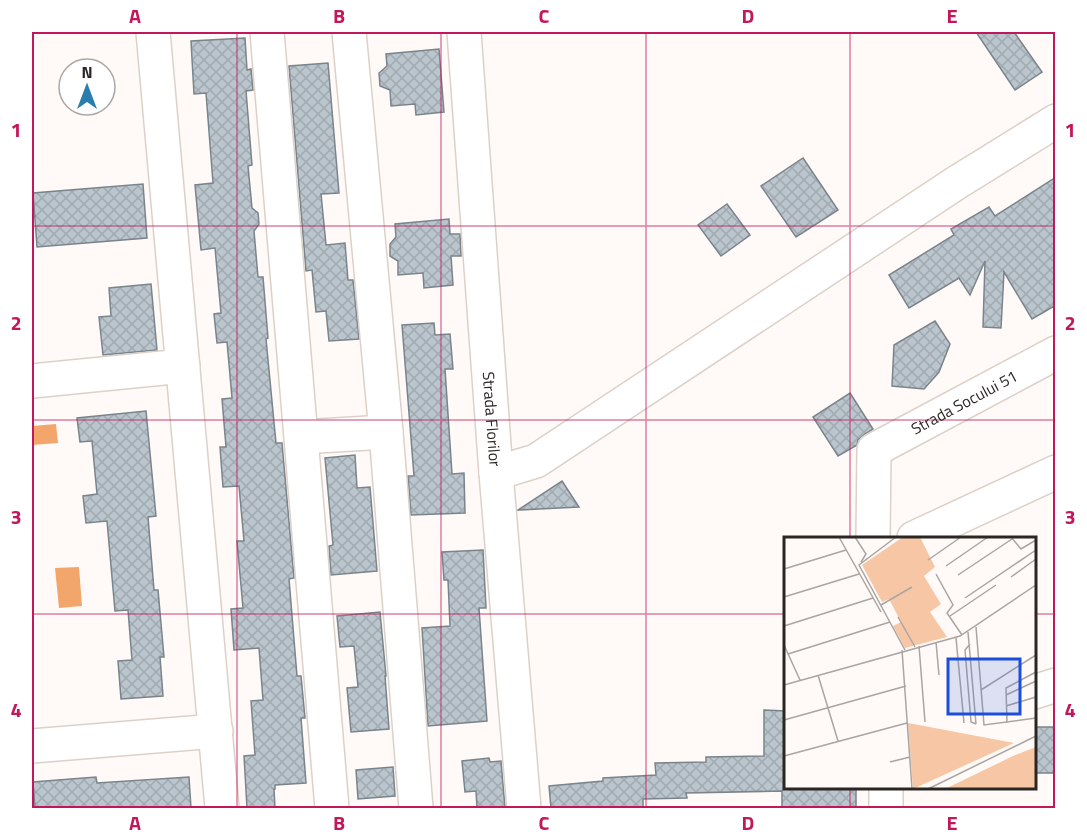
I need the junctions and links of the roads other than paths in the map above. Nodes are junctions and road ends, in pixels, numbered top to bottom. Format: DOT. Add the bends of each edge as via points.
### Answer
graph roads {
  1 [pos="153,32"];
  2 [pos="267,32"];
  3 [pos="349,32"];
  4 [pos="464,32"];
  5 [pos="1056,121"];
  6 [pos="1056,353"];
  7 [pos="183,366"];
  8 [pos="32,381"];
  9 [pos="386,432"];
  10 [pos="301,437"];
  11 [pos="1056,472"];
  12 [pos="496,473"];
  13 [pos="873,537"];
  14 [pos="916,537"];
  15 [pos="1056,685"];
  16 [pos="1036,692"];
  17 [pos="216,731"];
  18 [pos="32,746"];
  19 [pos="886,789"];
  20 [pos="222,808"];
  21 [pos="332,808"];
  22 [pos="416,808"];
  23 [pos="524,808"];
  24 [pos="886,808"];
  1 -- 7 [label="street"];
  2 -- 10 [label="street"];
  3 -- 9 [label="street"];
  4 -- 12 [label="street, Strada Florilor"];
  5 -- 12 [label="street" via="536,461"];
  6 -- 13 [label="street, Strada Socului 51" via="874,450"];
  7 -- 8 [label="street"];
  7 -- 17 [label="street"];
  9 -- 10 [label="street"];
  9 -- 22 [label="street"];
  10 -- 21 [label="street"];
  11 -- 14 [label="street"];
  12 -- 23 [label="street, Strada Florilor"];
  15 -- 16 [label="street"];
  17 -- 18 [label="street"];
  17 -- 20 [label="street"];
  19 -- 24 [label="street"];
}
